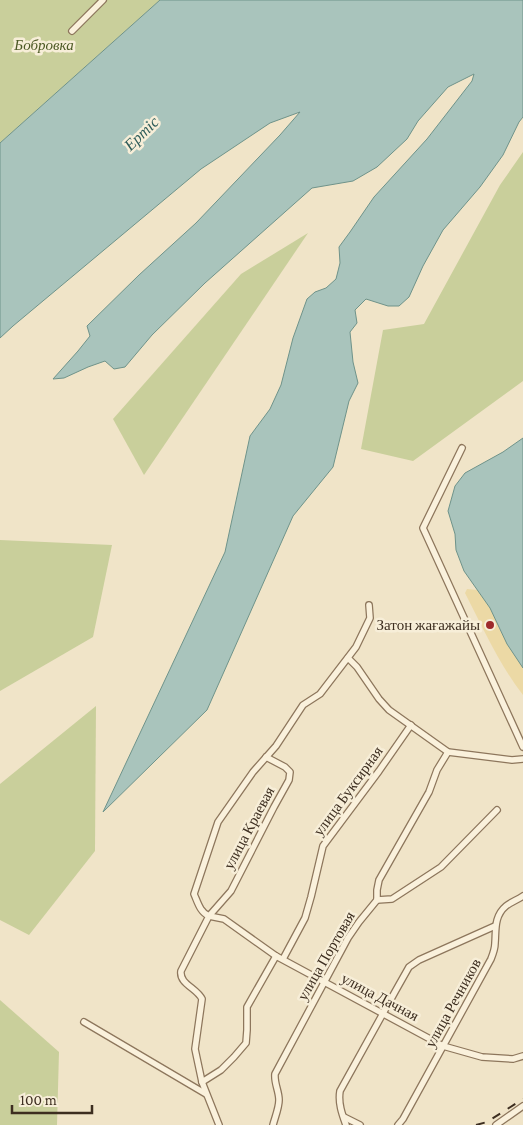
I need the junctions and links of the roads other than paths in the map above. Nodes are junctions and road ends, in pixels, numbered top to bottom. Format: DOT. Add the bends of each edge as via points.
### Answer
graph roads {
  1 [pos="103,0"];
  2 [pos="72,31"];
  3 [pos="462,448"];
  4 [pos="369,605"];
  5 [pos="348,658"];
  6 [pos="411,725"];
  7 [pos="523,747"];
  8 [pos="448,752"];
  9 [pos="266,756"];
  10 [pos="523,759"];
  11 [pos="496,810"];
  12 [pos="523,896"];
  13 [pos="377,900"];
  14 [pos="209,916"];
  15 [pos="495,926"];
  16 [pos="276,956"];
  17 [pos="283,959"];
  18 [pos="325,982"];
  19 [pos="384,1013"];
  20 [pos="84,1022"];
  21 [pos="443,1046"];
  22 [pos="523,1056"];
  23 [pos="202,1082"];
  24 [pos="206,1094"];
  25 [pos="523,1106"];
  26 [pos="344,1117"];
  27 [pos="219,1125"];
  28 [pos="273,1125"];
  29 [pos="346,1125"];
  30 [pos="360,1125"];
  31 [pos="398,1125"];
  32 [pos="496,1125"];
  1 -- 2 [label="street"];
  3 -- 7 [label="street" via="423,528"];
  4 -- 5 [label="street, улица Краевая" via="370,618"];
  5 -- 6 [label="street" via="379,699"];
  5 -- 9 [label="street, улица Краевая" via="320,694 303,705"];
  6 -- 8 [label="street"];
  6 -- 17 [label="street, улица Буксирная" via="323,846 305,918"];
  8 -- 10 [label="street"];
  8 -- 13 [label="street, улица Портовая" via="379,880"];
  9 -- 14 [label="street, улица Краевая" via="218,822 194,894"];
  9 -- 14 [label="street, улица Краевая" via="290,772 289,780 231,891"];
  11 -- 13 [label="street" via="441,867 392,899"];
  12 -- 15 [label="street, улица Речников" via="502,910"];
  13 -- 18 [label="street, улица Портовая" via="348,938"];
  14 -- 16 [label="street, улица Дачная" via="224,919"];
  14 -- 23 [label="street, улица Краевая" via="181,971 182,979 202,999 195,1049"];
  15 -- 19 [label="street" via="414,963"];
  15 -- 21 [label="street, улица Речников" via="491,959"];
  16 -- 17 [label="street, улица Дачная"];
  16 -- 23 [label="street" via="247,1007 246,1043 221,1070"];
  17 -- 18 [label="street, улица Дачная"];
  18 -- 19 [label="street, улица Дачная"];
  18 -- 28 [label="street, улица Портовая" via="275,1074 279,1099"];
  19 -- 21 [label="street, улица Дачная"];
  19 -- 26 [label="street" via="340,1091"];
  20 -- 24 [label="street"];
  21 -- 22 [label="street, улица Дачная" via="482,1057 513,1059"];
  21 -- 31 [label="street, улица Речников"];
  23 -- 24 [label="street, улица Краевая"];
  24 -- 27 [label="street, улица Краевая"];
  25 -- 32 [label="street"];
  26 -- 29 [label="street"];
  26 -- 30 [label="street"];
}
